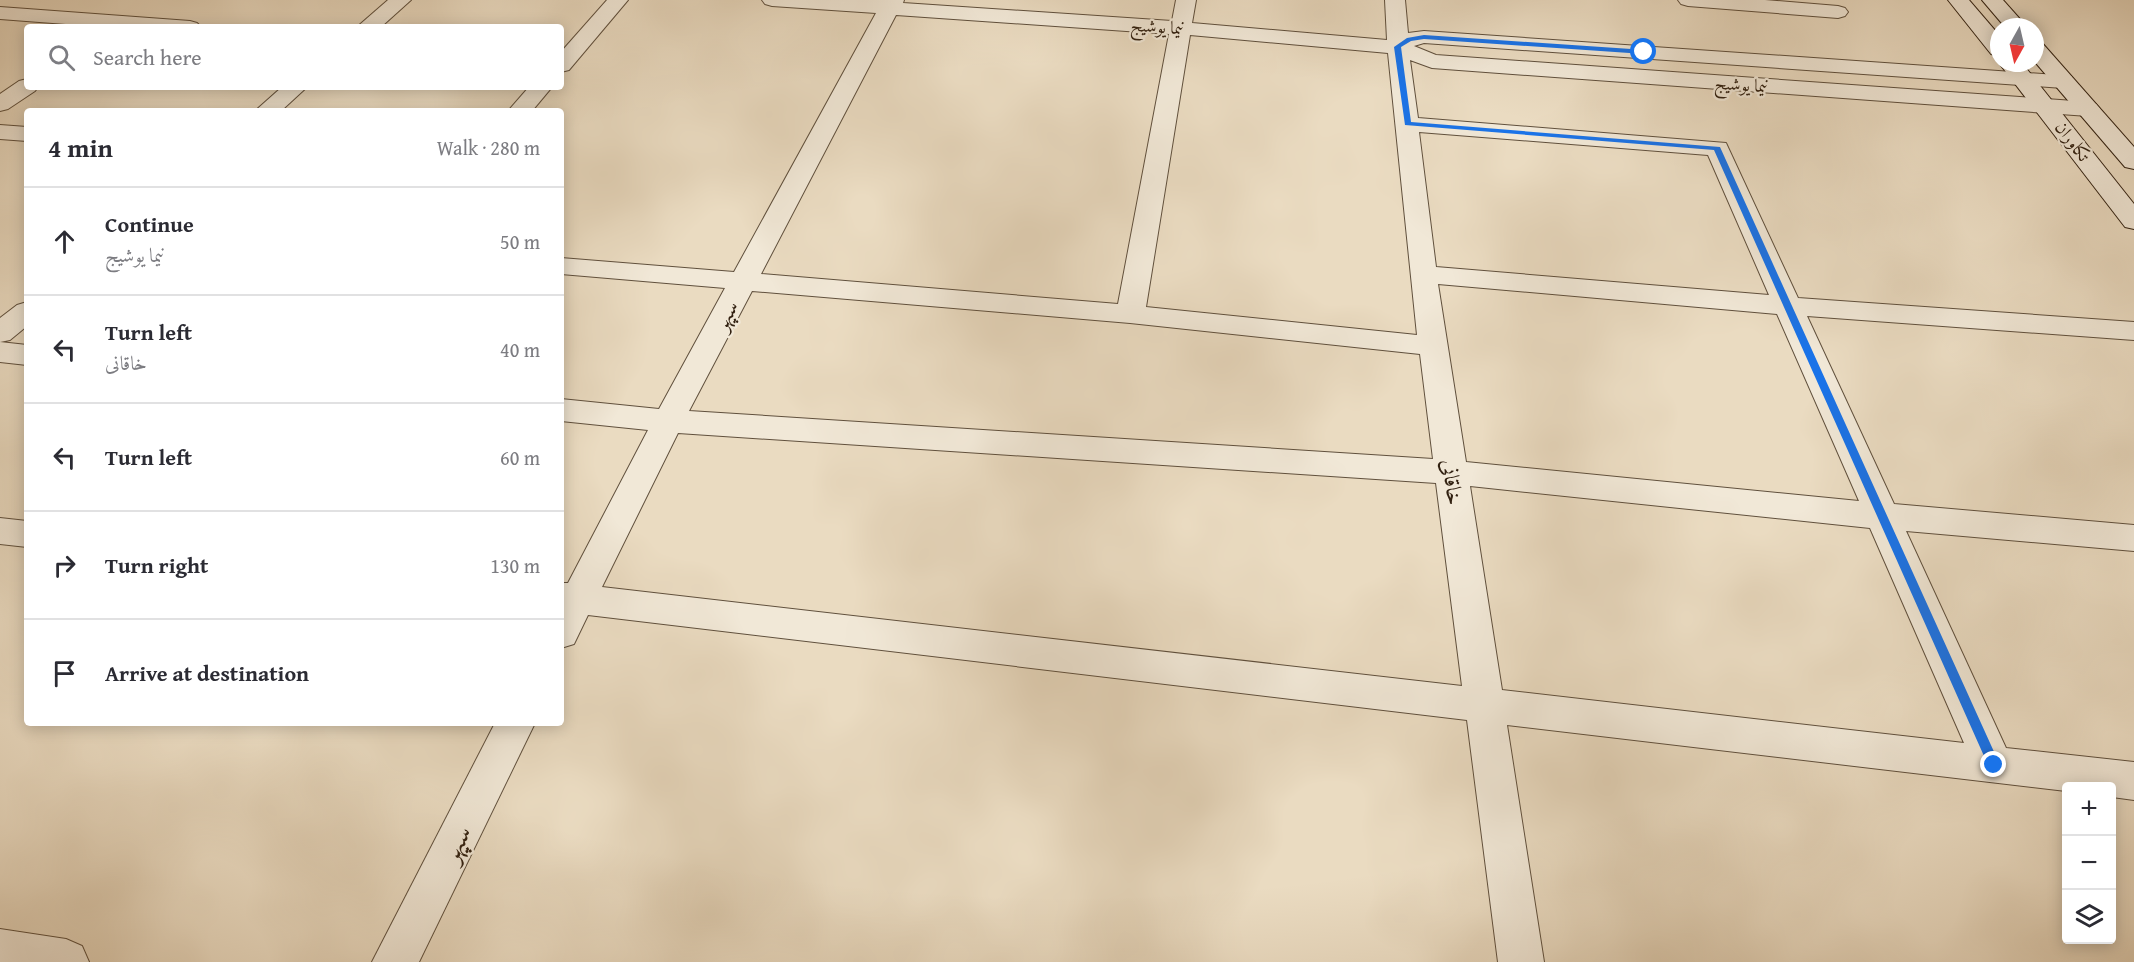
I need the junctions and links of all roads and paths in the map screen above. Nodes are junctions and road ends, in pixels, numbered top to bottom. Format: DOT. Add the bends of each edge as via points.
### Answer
graph roads {
  1 [pos="400,0"];
  2 [pos="618,0"];
  3 [pos="772,0"];
  4 [pos="1186,0"];
  5 [pos="1395,0"];
  6 [pos="1688,0"];
  7 [pos="1958,0"];
  8 [pos="1992,0"];
  9 [pos="891,4"];
  10 [pos="148,6"];
  11 [pos="1838,12"];
  12 [pos="0,13"];
  13 [pos="2008,18"];
  14 [pos="109,24"];
  15 [pos="121,24"];
  16 [pos="372,24"];
  17 [pos="1180,27"];
  18 [pos="1990,38"];
  19 [pos="1398,47"];
  20 [pos="2044,59"];
  21 [pos="564,62"];
  22 [pos="1990,69"];
  23 [pos="2018,72"];
  24 [pos="2022,72"];
  25 [pos="2063,81"];
  26 [pos="24,88"];
  27 [pos="292,90"];
  28 [pos="538,90"];
  29 [pos="0,104"];
  30 [pos="2047,107"];
  31 [pos="271,108"];
  32 [pos="523,108"];
  33 [pos="2088,110"];
  34 [pos="1408,124"];
  35 [pos="0,132"];
  36 [pos="24,134"];
  37 [pos="2134,162"];
  38 [pos="2134,221"];
  39 [pos="564,266"];
  40 [pos="1423,274"];
  41 [pos="743,282"];
  42 [pos="1788,306"];
  43 [pos="24,313"];
  44 [pos="1130,314"];
  45 [pos="2134,331"];
  46 [pos="0,333"];
  47 [pos="1433,346"];
  48 [pos="0,352"];
  49 [pos="24,355"];
  50 [pos="564,410"];
  51 [pos="668,422"];
  52 [pos="1452,472"];
  53 [pos="1882,516"];
  54 [pos="0,531"];
  55 [pos="24,534"];
  56 [pos="2134,538"];
  57 [pos="570,598"];
  58 [pos="564,621"];
  59 [pos="1484,706"];
  60 [pos="513,726"];
  61 [pos="1994,765"];
  62 [pos="2134,781"];
  63 [pos="0,952"];
  64 [pos="66,962"];
  65 [pos="395,962"];
  66 [pos="1521,962"];
  1 -- 16 [label="street"];
  2 -- 21 [label="street"];
  3 -- 9 [label="street, نیما یوشیج"];
  4 -- 17 [label="street"];
  5 -- 19 [label="street, خاقانی"];
  6 -- 11 [label="street"];
  7 -- 18 [label="street"];
  8 -- 13 [label="street"];
  9 -- 17 [label="street, نیما یوشیج"];
  9 -- 41 [label="street, سپهر"];
  10 -- 15 [label="street"];
  12 -- 14 [label="street"];
  17 -- 19 [label="street, نیما یوشیج"];
  17 -- 44 [label="street"];
  19 -- 22 [label="street, نیما یوشیج" via="1409,39 1424,37"];
  19 -- 30 [label="street, نیما یوشیج" via="1432,61"];
  19 -- 34 [label="street, خاقانی"];
  20 -- 25 [label="street, تکاوران"];
  23 -- 30 [label="street, تکاوران"];
  24 -- 25 [label="street, نیما یوشیج"];
  25 -- 33 [label="street, تکاوران"];
  26 -- 29 [label="street"];
  27 -- 31 [label="street"];
  28 -- 32 [label="street"];
  30 -- 33 [label="street, نیما یوشیج"];
  30 -- 38 [label="street, تکاوران"];
  33 -- 37 [label="street, تکاوران"];
  34 -- 40 [label="street, خاقانی"];
  34 -- 42 [label="street" via="1717,148"];
  35 -- 36 [label="street"];
  39 -- 41 [label="street"];
  40 -- 42 [label="street"];
  40 -- 47 [label="street, خاقانی"];
  41 -- 44 [label="street"];
  41 -- 51 [label="street, سپهر"];
  42 -- 45 [label="street"];
  42 -- 53 [label="street"];
  43 -- 46 [label="street"];
  44 -- 47 [label="street"];
  47 -- 52 [label="street, خاقانی"];
  48 -- 49 [label="street"];
  50 -- 51 [label="street"];
  51 -- 52 [label="street"];
  51 -- 57 [label="street, سپهر"];
  52 -- 53 [label="street"];
  52 -- 59 [label="street, خاقانی"];
  53 -- 56 [label="street"];
  53 -- 61 [label="street"];
  54 -- 55 [label="street"];
  57 -- 58 [label="street, سپهر"];
  57 -- 59 [label="street"];
  59 -- 61 [label="street"];
  59 -- 66 [label="street, خاقانی"];
  60 -- 65 [label="street, سپهر"];
  61 -- 62 [label="street"];
  63 -- 64 [label="street"];
}
